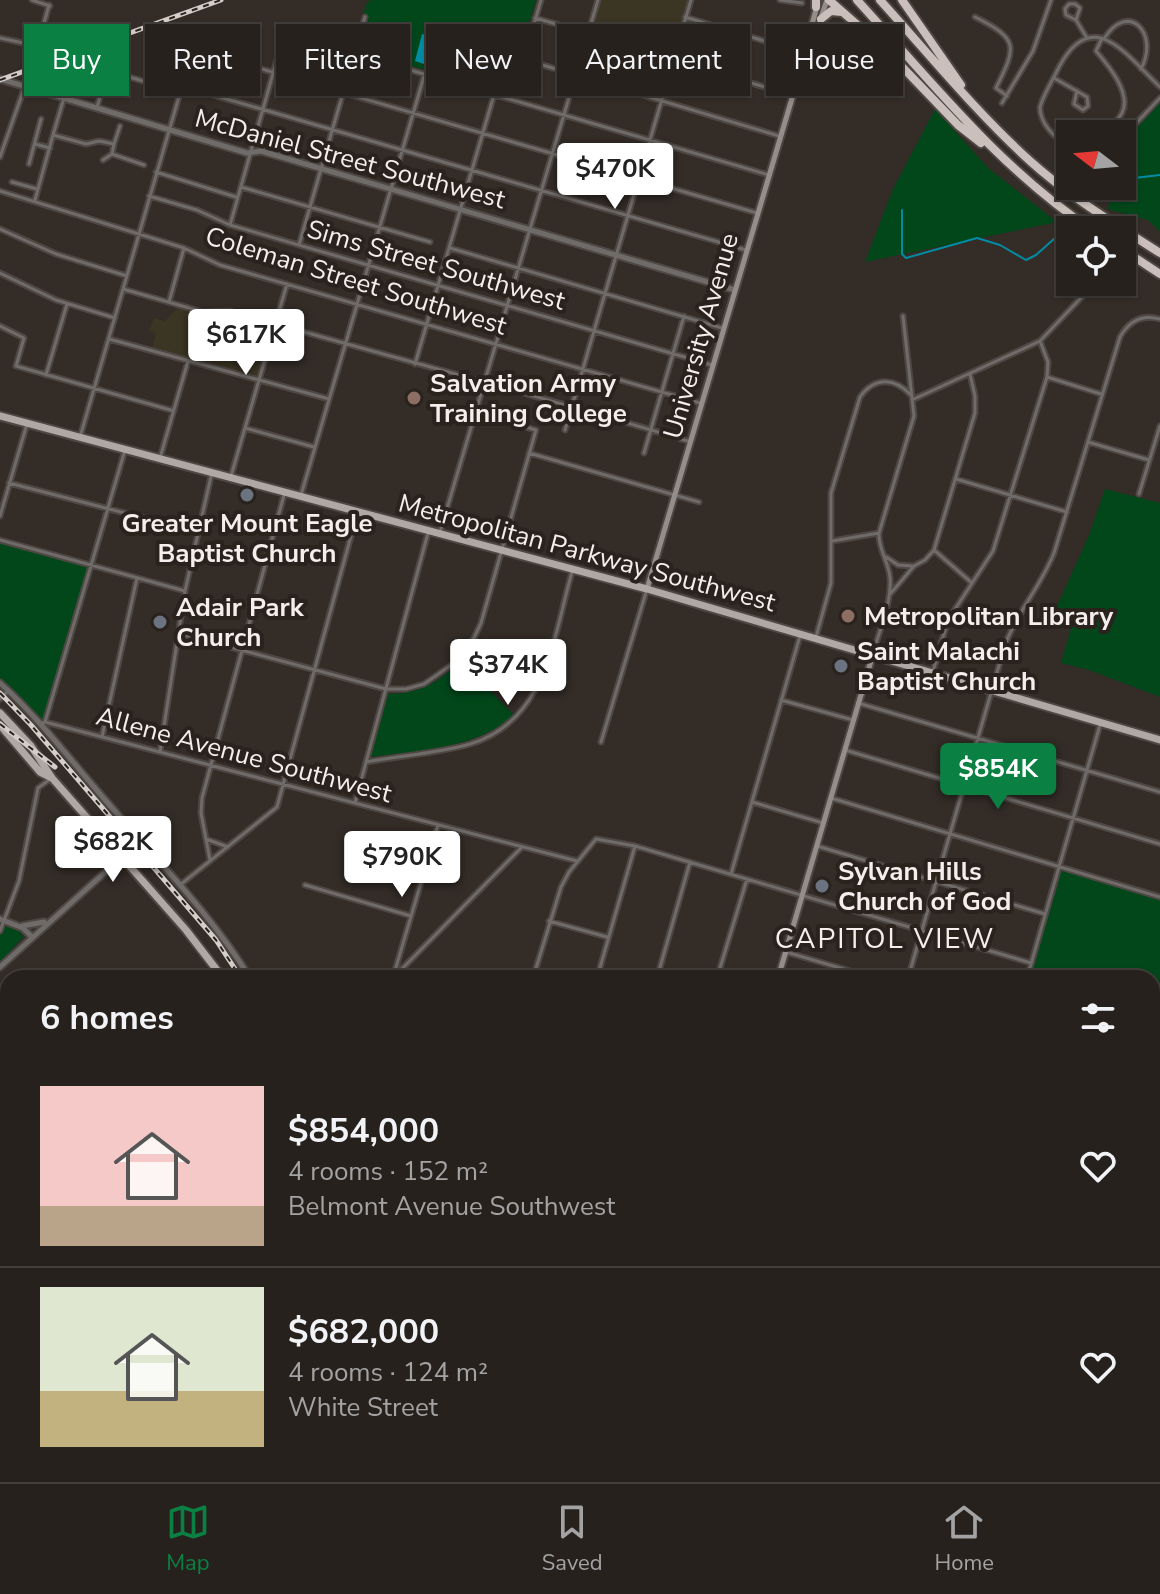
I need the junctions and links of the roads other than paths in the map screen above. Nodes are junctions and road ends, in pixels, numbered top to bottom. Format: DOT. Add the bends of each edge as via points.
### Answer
graph roads {
  1 [pos="32,0"];
  2 [pos="541,0"];
  3 [pos="598,0"];
  4 [pos="691,0"];
  5 [pos="780,0"];
  6 [pos="828,0"];
  7 [pos="857,0"];
  8 [pos="880,0"];
  9 [pos="902,0"];
  10 [pos="1051,0"];
  11 [pos="817,2"];
  12 [pos="802,3"];
  13 [pos="843,13"];
  14 [pos="365,17"];
  15 [pos="685,17"];
  16 [pos="975,17"];
  17 [pos="535,18"];
  18 [pos="821,19"];
  19 [pos="1076,20"];
  20 [pos="1141,20"];
  21 [pos="363,24"];
  22 [pos="533,24"];
  23 [pos="557,24"];
  24 [pos="591,24"];
  25 [pos="683,24"];
  26 [pos="812,24"];
  27 [pos="819,24"];
  28 [pos="0,38"];
  29 [pos="1087,38"];
  30 [pos="1103,38"];
  31 [pos="766,42"];
  32 [pos="1153,56"];
  33 [pos="276,64"];
  34 [pos="260,68"];
  35 [pos="947,68"];
  36 [pos="410,69"];
  37 [pos="1141,69"];
  38 [pos="274,71"];
  39 [pos="425,73"];
  40 [pos="1054,78"];
  41 [pos="0,79"];
  42 [pos="145,80"];
  43 [pos="24,86"];
  44 [pos="1160,87"];
  45 [pos="930,88"];
  46 [pos="24,89"];
  47 [pos="1077,91"];
  48 [pos="58,96"];
  49 [pos="179,96"];
  50 [pos="207,96"];
  51 [pos="342,96"];
  52 [pos="360,96"];
  53 [pos="493,96"];
  54 [pos="501,96"];
  55 [pos="570,96"];
  56 [pos="647,96"];
  57 [pos="662,96"];
  58 [pos="793,96"];
  59 [pos="1007,96"];
  60 [pos="64,98"];
  61 [pos="1160,98"];
  62 [pos="661,100"];
  63 [pos="1002,103"];
  64 [pos="97,108"];
  65 [pos="262,111"];
  66 [pos="413,111"];
  67 [pos="564,114"];
  68 [pos="41,119"];
  69 [pos="1117,120"];
  70 [pos="1136,123"];
  71 [pos="120,126"];
  72 [pos="168,129"];
  73 [pos="332,129"];
  74 [pos="483,132"];
  75 [pos="53,135"];
  76 [pos="781,136"];
  77 [pos="1056,137"];
  78 [pos="650,139"];
  79 [pos="35,144"];
  80 [pos="114,144"];
  81 [pos="50,148"];
  82 [pos="402,149"];
  83 [pos="553,152"];
  84 [pos="251,153"];
  85 [pos="112,154"];
  86 [pos="0,157"];
  87 [pos="103,160"];
  88 [pos="29,164"];
  89 [pos="144,165"];
  90 [pos="321,169"];
  91 [pos="472,170"];
  92 [pos="156,172"];
  93 [pos="769,175"];
  94 [pos="638,177"];
  95 [pos="12,182"];
  96 [pos="241,187"];
  97 [pos="37,189"];
  98 [pos="391,189"];
  99 [pos="542,190"];
  100 [pos="0,191"];
  101 [pos="149,196"];
  102 [pos="238,197"];
  103 [pos="35,199"];
  104 [pos="310,207"];
  105 [pos="461,210"];
  106 [pos="758,213"];
  107 [pos="628,215"];
  108 [pos="1073,216"];
  109 [pos="230,225"];
  110 [pos="380,227"];
  111 [pos="0,229"];
  112 [pos="530,230"];
  113 [pos="140,233"];
  114 [pos="430,242"];
  115 [pos="299,245"];
  116 [pos="184,248"];
  117 [pos="450,248"];
  118 [pos="747,251"];
  119 [pos="1160,253"];
  120 [pos="616,254"];
  121 [pos="1136,258"];
  122 [pos="369,264"];
  123 [pos="519,267"];
  124 [pos="0,273"];
  125 [pos="1160,274"];
  126 [pos="127,276"];
  127 [pos="287,284"];
  128 [pos="439,284"];
  129 [pos="123,289"];
  130 [pos="735,290"];
  131 [pos="605,292"];
  132 [pos="1083,296"];
  133 [pos="169,302"];
  134 [pos="67,304"];
  135 [pos="357,304"];
  136 [pos="508,304"];
  137 [pos="684,316"];
  138 [pos="903,316"];
  139 [pos="115,318"];
  140 [pos="1160,319"];
  141 [pos="427,323"];
  142 [pos="275,324"];
  143 [pos="0,326"];
  144 [pos="724,328"];
  145 [pos="594,329"];
  146 [pos="109,339"];
  147 [pos="1040,341"];
  148 [pos="497,343"];
  149 [pos="345,344"];
  150 [pos="673,353"];
  151 [pos="188,361"];
  152 [pos="415,364"];
  153 [pos="713,366"];
  154 [pos="583,367"];
  155 [pos="970,374"];
  156 [pos="46,375"];
  157 [pos="1047,377"];
  158 [pos="259,381"];
  159 [pos="485,384"];
  160 [pos="94,390"];
  161 [pos="662,391"];
  162 [pos="1102,394"];
  163 [pos="912,397"];
  164 [pos="329,399"];
  165 [pos="702,404"];
  166 [pos="572,405"];
  167 [pos="174,411"];
  168 [pos="476,413"];
  169 [pos="0,416"];
  170 [pos="27,424"];
  171 [pos="1160,426"];
  172 [pos="245,428"];
  173 [pos="565,430"];
  174 [pos="650,430"];
  175 [pos="79,438"];
  176 [pos="691,442"];
  177 [pos="1088,442"];
  178 [pos="315,447"];
  179 [pos="125,450"];
  180 [pos="529,453"];
  181 [pos="644,453"];
  182 [pos="160,459"];
  183 [pos="1150,460"];
  184 [pos="212,472"];
  185 [pos="230,477"];
  186 [pos="956,479"];
  187 [pos="9,483"];
  188 [pos="285,491"];
  189 [pos="675,494"];
  190 [pos="1139,494"];
  191 [pos="300,495"];
  192 [pos="1011,496"];
  193 [pos="699,502"];
  194 [pos="107,509"];
  195 [pos="358,510"];
  196 [pos="1067,512"];
  197 [pos="0,516"];
  198 [pos="429,529"];
  199 [pos="198,532"];
  200 [pos="440,532"];
  201 [pos="879,533"];
  202 [pos="0,540"];
  203 [pos="832,541"];
  204 [pos="501,548"];
  205 [pos="934,550"];
  206 [pos="883,555"];
  207 [pos="91,565"];
  208 [pos="914,566"];
  209 [pos="573,568"];
  210 [pos="137,578"];
  211 [pos="972,583"];
  212 [pos="647,589"];
  213 [pos="185,591"];
  214 [pos="889,595"];
  215 [pos="178,633"];
  216 [pos="801,633"];
  217 [pos="816,637"];
  218 [pos="242,651"];
  219 [pos="873,653"];
  220 [pos="314,670"];
  221 [pos="933,671"];
  222 [pos="0,683"];
  223 [pos="386,689"];
  224 [pos="992,689"];
  225 [pos="8,691"];
  226 [pos="0,699"];
  227 [pos="781,700"];
  228 [pos="858,703"];
  229 [pos="0,713"];
  230 [pos="853,720"];
  231 [pos="1101,722"];
  232 [pos="42,723"];
  233 [pos="0,725"];
  234 [pos="0,734"];
  235 [pos="102,737"];
  236 [pos="12,738"];
  237 [pos="978,738"];
  238 [pos="1160,740"];
  239 [pos="601,742"];
  240 [pos="845,750"];
  241 [pos="160,752"];
  242 [pos="366,762"];
  243 [pos="211,766"];
  244 [pos="1087,771"];
  245 [pos="52,778"];
  246 [pos="283,784"];
  247 [pos="963,786"];
  248 [pos="1160,792"];
  249 [pos="831,798"];
  250 [pos="752,802"];
  251 [pos="355,803"];
  252 [pos="1073,819"];
  253 [pos="823,823"];
  254 [pos="438,825"];
  255 [pos="950,834"];
  256 [pos="206,839"];
  257 [pos="1160,844"];
  258 [pos="635,846"];
  259 [pos="817,846"];
  260 [pos="228,847"];
  261 [pos="522,847"];
  262 [pos="123,856"];
  263 [pos="210,861"];
  264 [pos="577,861"];
  265 [pos="690,862"];
  266 [pos="1059,867"];
  267 [pos="731,874"];
  268 [pos="747,879"];
  269 [pos="936,881"];
  270 [pos="179,885"];
  271 [pos="305,885"];
  272 [pos="803,895"];
  273 [pos="1160,897"];
  274 [pos="1045,914"];
  275 [pos="411,916"];
  276 [pos="3,920"];
  277 [pos="49,921"];
  278 [pos="549,921"];
  279 [pos="18,926"];
  280 [pos="922,930"];
  281 [pos="0,931"];
  282 [pos="31,936"];
  283 [pos="608,938"];
  284 [pos="786,952"];
  285 [pos="1031,963"];
  286 [pos="0,967"];
  287 [pos="218,970"];
  288 [pos="245,970"];
  289 [pos="395,970"];
  290 [pos="401,970"];
  291 [pos="535,970"];
  292 [pos="599,970"];
  293 [pos="659,970"];
  294 [pos="719,970"];
  295 [pos="780,970"];
  296 [pos="847,970"];
  297 [pos="910,970"];
  298 [pos="1029,970"];
  299 [pos="429,1482"];
  300 [pos="436,1482"];
  1 -- 28 [label="street" via="50,6 43,27 28,44"];
  2 -- 17 [label="street"];
  3 -- 24 [label="street"];
  4 -- 15 [label="street"];
  5 -- 12 [label="street"];
  6 -- 13 [label="highway"];
  6 -- 18 [label="main road, University Avenue"];
  7 -- 45 [label="highway"];
  8 -- 35 [label="highway"];
  9 -- 35 [label="highway"];
  10 -- 59 [label="street" via="1033,51"];
  11 -- 26 [label="main road, University Avenue"];
  13 -- 18 [label="highway" via="831,11"];
  13 -- 45 [label="highway"];
  14 -- 21 [label="street"];
  15 -- 25 [label="street"];
  15 -- 31 [label="street"];
  16 -- 59 [label="street" via="992,24 1010,44 1011,56 996,88"];
  17 -- 22 [label="street"];
  17 -- 23 [label="street"];
  18 -- 27 [label="main road, University Avenue"];
  19 -- 29 [label="street"];
  20 -- 30 [label="street" via="1112,24"];
  29 -- 30 [label="street"];
  29 -- 40 [label="street" via="1068,51"];
  30 -- 37 [label="street"];
  30 -- 69 [label="street" via="1096,51 1111,67 1125,100"];
  32 -- 37 [label="street"];
  33 -- 38 [label="street"];
  34 -- 38 [label="street"];
  35 -- 119 [label="highway" via="1007,139 1056,183"];
  36 -- 39 [label="street"];
  37 -- 44 [label="street"];
  38 -- 65 [label="street"];
  39 -- 66 [label="street"];
  40 -- 47 [label="street"];
  40 -- 77 [label="street" via="1040,114"];
  41 -- 43 [label="street, McDaniel Street Southwest"];
  42 -- 64 [label="street" via="106,77"];
  45 -- 108 [label="highway" via="1004,161"];
  46 -- 86 [label="street"];
  47 -- 47 [label="street" via="1088,99 1083,110 1074,104"];
  48 -- 60 [label="street, McDaniel Street Southwest"];
  49 -- 72 [label="street"];
  50 -- 65 [label="street"];
  51 -- 73 [label="street"];
  52 -- 66 [label="street"];
  53 -- 74 [label="street"];
  54 -- 67 [label="street"];
  55 -- 67 [label="street"];
  56 -- 62 [label="street"];
  57 -- 62 [label="street"];
  58 -- 76 [label="main road, University Avenue"];
  59 -- 63 [label="street"];
  60 -- 64 [label="street, McDaniel Street Southwest"];
  60 -- 75 [label="street"];
  61 -- 70 [label="street"];
  62 -- 76 [label="street"];
  62 -- 78 [label="street"];
  64 -- 72 [label="street, McDaniel Street Southwest"];
  65 -- 73 [label="street"];
  65 -- 84 [label="street"];
  66 -- 74 [label="street"];
  66 -- 82 [label="street"];
  67 -- 78 [label="street"];
  67 -- 83 [label="street"];
  68 -- 79 [label="street"];
  71 -- 80 [label="street"];
  72 -- 84 [label="street, McDaniel Street Southwest"];
  72 -- 92 [label="street"];
  73 -- 82 [label="street"];
  73 -- 90 [label="street"];
  74 -- 83 [label="street"];
  74 -- 91 [label="street"];
  75 -- 80 [label="street" via="86,144"];
  75 -- 81 [label="street"];
  76 -- 93 [label="main road, University Avenue"];
  78 -- 93 [label="street"];
  78 -- 94 [label="street"];
  79 -- 81 [label="street"];
  79 -- 88 [label="street"];
  80 -- 85 [label="street"];
  81 -- 97 [label="street"];
  82 -- 91 [label="street"];
  82 -- 98 [label="street"];
  83 -- 94 [label="street"];
  83 -- 99 [label="street"];
  84 -- 90 [label="street, McDaniel Street Southwest" via="261,151"];
  84 -- 96 [label="street"];
  85 -- 87 [label="street"];
  85 -- 89 [label="street"];
  90 -- 98 [label="street, McDaniel Street Southwest"];
  90 -- 104 [label="street"];
  91 -- 99 [label="street"];
  91 -- 105 [label="street"];
  92 -- 101 [label="street"];
  92 -- 102 [label="street"];
  93 -- 106 [label="main road, University Avenue"];
  94 -- 106 [label="street"];
  94 -- 107 [label="street"];
  95 -- 97 [label="street"];
  96 -- 102 [label="street"];
  96 -- 104 [label="street"];
  97 -- 103 [label="street"];
  98 -- 105 [label="street, McDaniel Street Southwest"];
  98 -- 110 [label="street"];
  99 -- 107 [label="street"];
  99 -- 112 [label="street"];
  100 -- 103 [label="street, Coleman Street Southwest"];
  101 -- 109 [label="street, Sims Street Southwest"];
  101 -- 113 [label="street"];
  102 -- 109 [label="street"];
  103 -- 113 [label="street, Coleman Street Southwest"];
  104 -- 110 [label="street"];
  104 -- 115 [label="street"];
  105 -- 112 [label="street, McDaniel Street Southwest"];
  105 -- 117 [label="street"];
  106 -- 118 [label="main road, University Avenue"];
  107 -- 118 [label="street"];
  107 -- 120 [label="street"];
  109 -- 115 [label="street, Sims Street Southwest"];
  110 -- 114 [label="street"];
  110 -- 122 [label="street"];
  111 -- 126 [label="street" via="56,254"];
  112 -- 120 [label="street, McDaniel Street Southwest"];
  112 -- 123 [label="street"];
  113 -- 116 [label="street, Coleman Street Southwest"];
  113 -- 126 [label="street"];
  115 -- 122 [label="street, Sims Street Southwest"];
  116 -- 127 [label="street, Coleman Street Southwest" via="220,265"];
  116 -- 133 [label="street"];
  117 -- 123 [label="street"];
  117 -- 128 [label="street"];
  118 -- 130 [label="main road, University Avenue"];
  120 -- 130 [label="street, McDaniel Street Southwest"];
  120 -- 131 [label="street"];
  121 -- 125 [label="highway"];
  122 -- 128 [label="street, Sims Street Southwest"];
  122 -- 135 [label="street"];
  123 -- 131 [label="street"];
  123 -- 136 [label="street"];
  124 -- 134 [label="street"];
  126 -- 129 [label="street"];
  127 -- 135 [label="street, Coleman Street Southwest"];
  127 -- 142 [label="street"];
  128 -- 136 [label="street, Sims Street Southwest"];
  128 -- 141 [label="street"];
  129 -- 133 [label="street"];
  129 -- 139 [label="street"];
  130 -- 144 [label="main road, University Avenue"];
  131 -- 137 [label="street"];
  131 -- 145 [label="street"];
  132 -- 147 [label="street"];
  133 -- 142 [label="street"];
  134 -- 139 [label="street"];
  134 -- 156 [label="street"];
  135 -- 141 [label="street, Coleman Street Southwest"];
  135 -- 149 [label="street"];
  136 -- 145 [label="street, Sims Street Southwest"];
  136 -- 148 [label="street"];
  137 -- 144 [label="street"];
  137 -- 150 [label="street"];
  138 -- 163 [label="street"];
  139 -- 146 [label="street"];
  140 -- 162 [label="street" via="1140,318 1124,330"];
  141 -- 148 [label="street, Coleman Street Southwest"];
  141 -- 152 [label="street"];
  142 -- 149 [label="street"];
  142 -- 158 [label="street"];
  143 -- 156 [label="street" via="24,338 16,366"];
  144 -- 153 [label="main road, University Avenue"];
  145 -- 150 [label="street, Sims Street Southwest"];
  145 -- 154 [label="street"];
  146 -- 151 [label="street"];
  146 -- 160 [label="street"];
  147 -- 155 [label="street"];
  147 -- 157 [label="street"];
  148 -- 154 [label="street, Coleman Street Southwest"];
  148 -- 159 [label="street"];
  149 -- 152 [label="street"];
  149 -- 164 [label="street"];
  150 -- 153 [label="street, Sims Street Southwest"];
  150 -- 161 [label="street"];
  151 -- 158 [label="street"];
  151 -- 167 [label="street"];
  152 -- 159 [label="street"];
  153 -- 165 [label="main road, University Avenue"];
  154 -- 161 [label="street, Coleman Street Southwest"];
  154 -- 166 [label="street"];
  155 -- 163 [label="street"];
  155 -- 186 [label="street" via="975,413"];
  156 -- 160 [label="street"];
  157 -- 162 [label="street"];
  157 -- 192 [label="street"];
  158 -- 164 [label="street"];
  158 -- 172 [label="street"];
  159 -- 166 [label="street"];
  159 -- 168 [label="street"];
  160 -- 167 [label="street"];
  160 -- 175 [label="street"];
  161 -- 165 [label="street, Coleman Street Southwest"];
  161 -- 174 [label="street"];
  162 -- 177 [label="street"];
  163 -- 201 [label="street" via="914,416"];
  163 -- 203 [label="street" via="898,384 885,381 860,397 831,493"];
  164 -- 178 [label="street"];
  165 -- 176 [label="main road, University Avenue"];
  166 -- 173 [label="street"];
  166 -- 174 [label="street"];
  167 -- 182 [label="street"];
  168 -- 180 [label="street" via="536,430"];
  168 -- 200 [label="street"];
  169 -- 170 [label="main road, Metropolitan Parkway Southwest"];
  170 -- 175 [label="main road, Metropolitan Parkway Southwest"];
  170 -- 187 [label="street"];
  171 -- 183 [label="street"];
  172 -- 178 [label="street"];
  172 -- 185 [label="street"];
  174 -- 176 [label="street"];
  174 -- 181 [label="street"];
  175 -- 179 [label="main road, Metropolitan Parkway Southwest"];
  176 -- 189 [label="main road, University Avenue"];
  177 -- 183 [label="street"];
  177 -- 196 [label="street"];
  178 -- 191 [label="street"];
  179 -- 182 [label="main road, Metropolitan Parkway Southwest"];
  179 -- 194 [label="street"];
  180 -- 189 [label="street"];
  180 -- 204 [label="street"];
  182 -- 184 [label="main road, Metropolitan Parkway Southwest"];
  183 -- 190 [label="street"];
  184 -- 185 [label="main road, Metropolitan Parkway Southwest"];
  184 -- 199 [label="street"];
  185 -- 188 [label="main road, Metropolitan Parkway Southwest"];
  186 -- 192 [label="street"];
  186 -- 205 [label="street"];
  187 -- 194 [label="street"];
  187 -- 197 [label="street"];
  188 -- 191 [label="main road, Metropolitan Parkway Southwest"];
  188 -- 218 [label="street"];
  189 -- 193 [label="street"];
  189 -- 212 [label="main road, University Avenue"];
  191 -- 195 [label="main road, Metropolitan Parkway Southwest"];
  192 -- 196 [label="street"];
  192 -- 211 [label="street" via="993,551"];
  194 -- 199 [label="street"];
  194 -- 207 [label="street"];
  195 -- 198 [label="main road, Metropolitan Parkway Southwest"];
  195 -- 220 [label="street"];
  196 -- 224 [label="street" via="1045,576 1009,635"];
  198 -- 200 [label="main road, Metropolitan Parkway Southwest"];
  198 -- 223 [label="street"];
  199 -- 213 [label="street"];
  200 -- 204 [label="main road, Metropolitan Parkway Southwest"];
  201 -- 203 [label="street"];
  201 -- 206 [label="street"];
  202 -- 207 [label="street"];
  203 -- 217 [label="street" via="831,583"];
  204 -- 209 [label="main road, Metropolitan Parkway Southwest"];
  204 -- 223 [label="street" via="481,623 464,653 424,684"];
  205 -- 208 [label="street"];
  205 -- 211 [label="street"];
  206 -- 208 [label="street" via="898,565"];
  206 -- 214 [label="street"];
  207 -- 210 [label="street"];
  207 -- 232 [label="street"];
  208 -- 214 [label="street"];
  209 -- 212 [label="main road, Metropolitan Parkway Southwest"];
  209 -- 242 [label="street" via="542,680 517,718 470,744"];
  210 -- 213 [label="street"];
  210 -- 235 [label="street"];
  211 -- 221 [label="street" via="948,620"];
  212 -- 216 [label="main road, Metropolitan Parkway Southwest"];
  212 -- 239 [label="street"];
  213 -- 215 [label="street"];
  214 -- 219 [label="street"];
  215 -- 218 [label="street"];
  215 -- 241 [label="street"];
  216 -- 217 [label="main road, Metropolitan Parkway Southwest"];
  216 -- 227 [label="street"];
  217 -- 219 [label="main road, Metropolitan Parkway Southwest"];
  218 -- 220 [label="street"];
  218 -- 243 [label="street"];
  219 -- 221 [label="main road, Metropolitan Parkway Southwest"];
  219 -- 228 [label="main road"];
  220 -- 223 [label="street"];
  220 -- 246 [label="street"];
  221 -- 224 [label="main road, Metropolitan Parkway Southwest"];
  222 -- 225 [label="street"];
  223 -- 242 [label="street"];
  224 -- 231 [label="main road, Metropolitan Parkway Southwest"];
  224 -- 237 [label="street"];
  225 -- 226 [label="street"];
  225 -- 232 [label="street"];
  227 -- 230 [label="street"];
  227 -- 250 [label="street"];
  228 -- 230 [label="main road"];
  228 -- 237 [label="street"];
  229 -- 245 [label="main road"];
  230 -- 240 [label="main road"];
  231 -- 238 [label="main road, Metropolitan Parkway Southwest"];
  231 -- 244 [label="street"];
  232 -- 235 [label="street, Allene Avenue Southwest"];
  232 -- 270 [label="street"];
  233 -- 236 [label="main road"];
  234 -- 236 [label="street"];
  235 -- 241 [label="street, Allene Avenue Southwest"];
  236 -- 245 [label="main road" via="40,772"];
  237 -- 244 [label="street"];
  237 -- 247 [label="street"];
  240 -- 247 [label="street"];
  240 -- 249 [label="main road"];
  241 -- 243 [label="street, Allene Avenue Southwest"];
  242 -- 251 [label="street"];
  243 -- 246 [label="street, Allene Avenue Southwest"];
  243 -- 256 [label="street" via="201,805"];
  244 -- 248 [label="street"];
  244 -- 252 [label="street"];
  245 -- 262 [label="main road"];
  245 -- 276 [label="street" via="38,788 19,881"];
  246 -- 251 [label="street, Allene Avenue Southwest"];
  246 -- 260 [label="street" via="275,811"];
  247 -- 252 [label="street"];
  247 -- 255 [label="street"];
  249 -- 253 [label="main road"];
  249 -- 255 [label="street"];
  250 -- 253 [label="street"];
  250 -- 267 [label="street"];
  251 -- 254 [label="street, Allene Avenue Southwest"];
  252 -- 257 [label="street"];
  252 -- 266 [label="street"];
  253 -- 259 [label="main road"];
  254 -- 261 [label="street, Allene Avenue Southwest"];
  254 -- 275 [label="street"];
  255 -- 266 [label="street"];
  255 -- 269 [label="street"];
  256 -- 260 [label="street"];
  256 -- 263 [label="street"];
  258 -- 264 [label="street" via="596,839"];
  258 -- 265 [label="street"];
  258 -- 283 [label="street"];
  259 -- 269 [label="street"];
  259 -- 272 [label="main road"];
  260 -- 263 [label="street"];
  261 -- 264 [label="street, Allene Avenue Southwest"];
  261 -- 290 [label="street"];
  262 -- 277 [label="street"];
  262 -- 287 [label="main road"];
  263 -- 270 [label="street"];
  264 -- 278 [label="street"];
  265 -- 267 [label="street"];
  265 -- 293 [label="street"];
  266 -- 273 [label="street"];
  266 -- 274 [label="street"];
  267 -- 268 [label="street"];
  268 -- 272 [label="street"];
  268 -- 294 [label="street"];
  269 -- 274 [label="street"];
  269 -- 280 [label="street"];
  270 -- 288 [label="street"];
  271 -- 275 [label="street"];
  272 -- 280 [label="street"];
  272 -- 284 [label="main road"];
  274 -- 285 [label="street"];
  275 -- 289 [label="street"];
  276 -- 279 [label="street"];
  276 -- 281 [label="street"];
  277 -- 279 [label="street"];
  277 -- 282 [label="street"];
  278 -- 283 [label="street"];
  278 -- 291 [label="street"];
  279 -- 282 [label="street"];
  280 -- 285 [label="street"];
  280 -- 297 [label="street"];
  282 -- 286 [label="street"];
  283 -- 292 [label="street"];
  284 -- 295 [label="main road"];
  284 -- 296 [label="street"];
  285 -- 298 [label="street"];
  299 -- 300 [label="street"];
}
